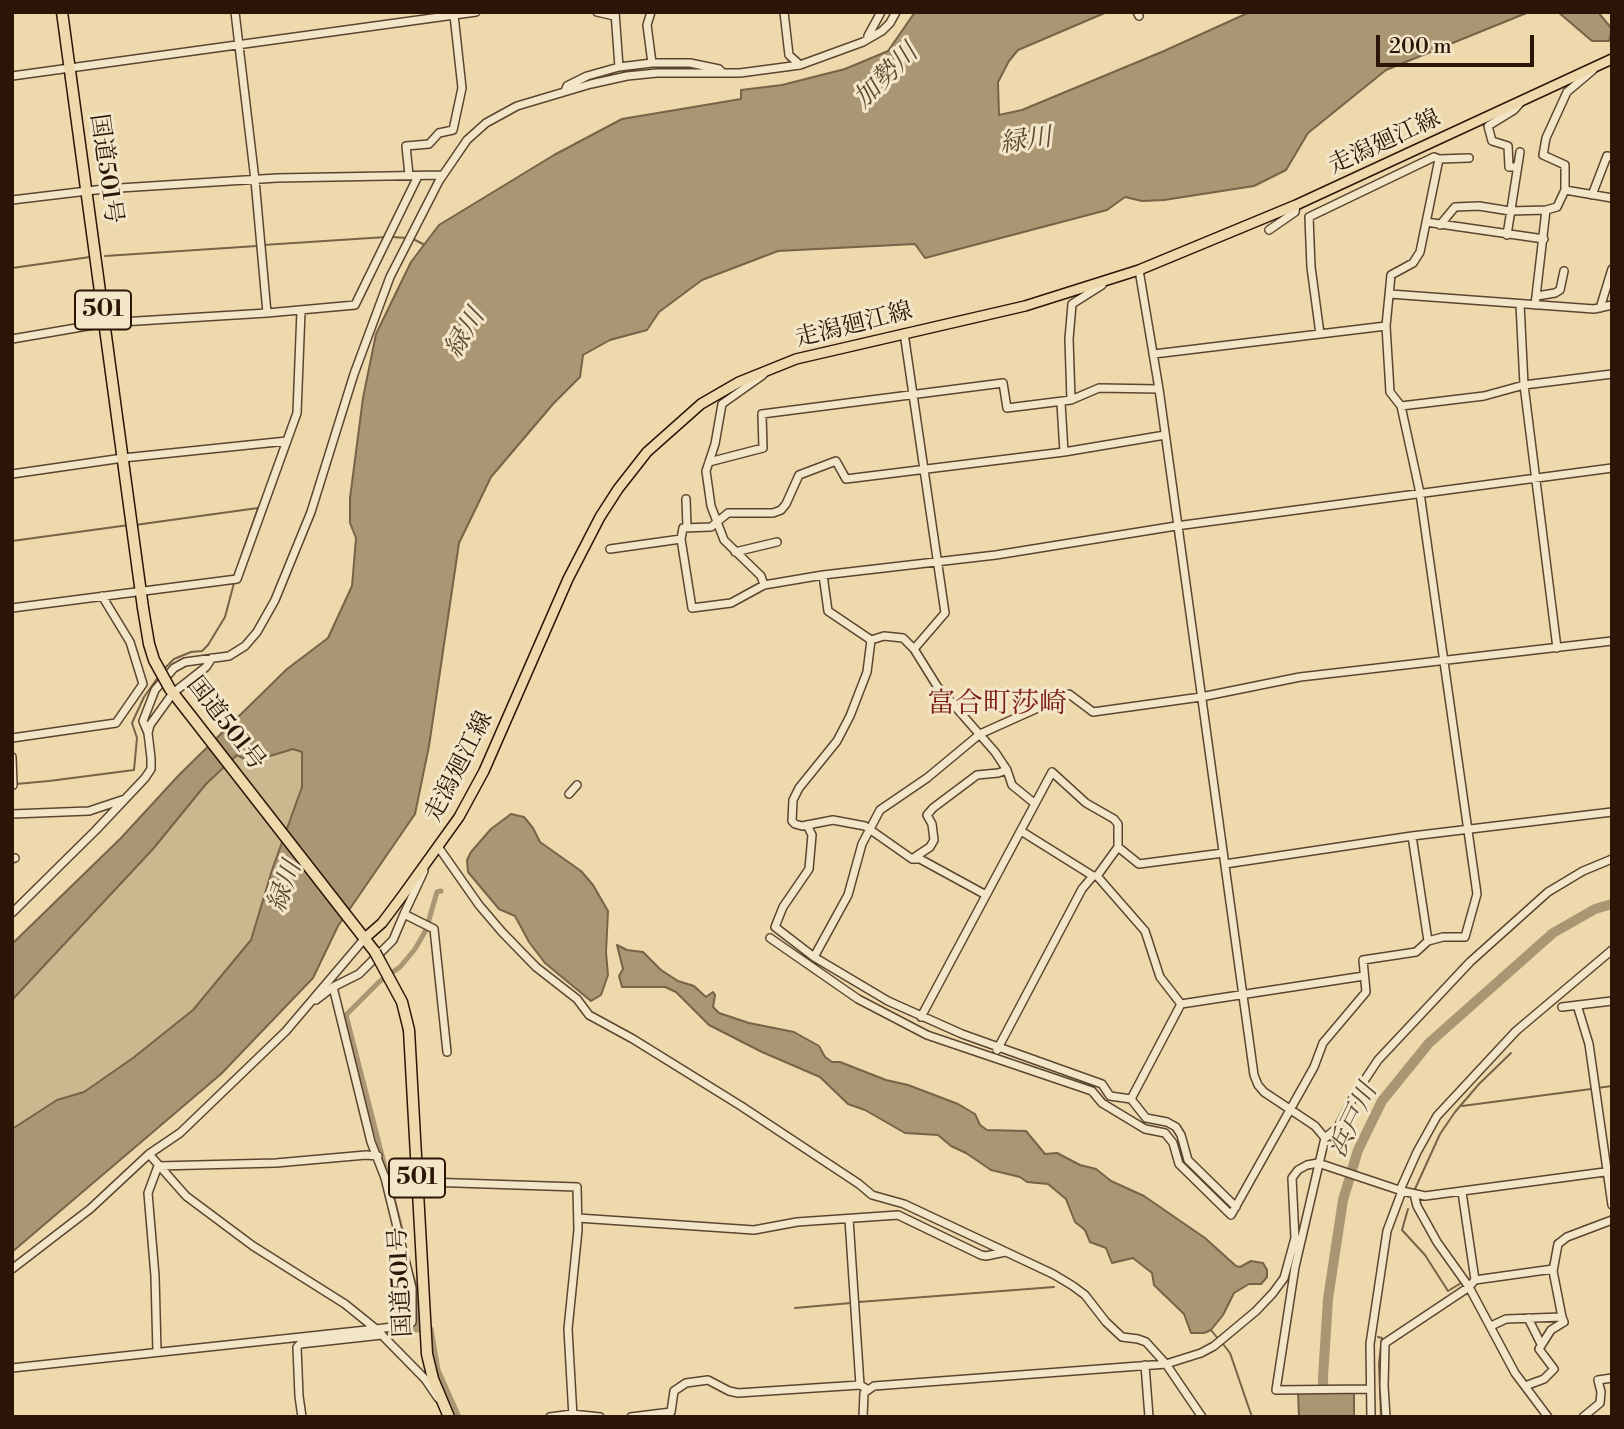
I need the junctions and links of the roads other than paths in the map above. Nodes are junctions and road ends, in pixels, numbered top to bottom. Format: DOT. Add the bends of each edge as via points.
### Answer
graph roads {
  1 [pos="62,12"];
  2 [pos="235,12"];
  3 [pos="476,12"];
  4 [pos="597,12"];
  5 [pos="651,12"];
  6 [pos="784,12"];
  7 [pos="881,12"];
  8 [pos="896,12"];
  9 [pos="615,14"];
  10 [pos="454,15"];
  11 [pos="868,38"];
  12 [pos="238,44"];
  13 [pos="1612,59"];
  14 [pos="652,64"];
  15 [pos="1600,64"];
  16 [pos="800,65"];
  17 [pos="70,68"];
  18 [pos="619,68"];
  19 [pos="723,73"];
  20 [pos="12,76"];
  21 [pos="564,92"];
  22 [pos="1522,101"];
  23 [pos="1520,152"];
  24 [pos="1612,157"];
  25 [pos="1469,158"];
  26 [pos="1439,159"];
  27 [pos="1517,167"];
  28 [pos="443,175"];
  29 [pos="413,176"];
  30 [pos="256,180"];
  31 [pos="1565,190"];
  32 [pos="86,191"];
  33 [pos="1592,195"];
  34 [pos="1612,198"];
  35 [pos="12,200"];
  36 [pos="1296,205"];
  37 [pos="1546,210"];
  38 [pos="1511,211"];
  39 [pos="1426,222"];
  40 [pos="1440,225"];
  41 [pos="1269,230"];
  42 [pos="1507,235"];
  43 [pos="1544,239"];
  44 [pos="1612,268"];
  45 [pos="1139,270"];
  46 [pos="1564,271"];
  47 [pos="1108,281"];
  48 [pos="1390,293"];
  49 [pos="1537,296"];
  50 [pos="1520,304"];
  51 [pos="1535,305"];
  52 [pos="1612,305"];
  53 [pos="1600,308"];
  54 [pos="301,311"];
  55 [pos="267,313"];
  56 [pos="105,323"];
  57 [pos="1386,326"];
  58 [pos="904,333"];
  59 [pos="1320,334"];
  60 [pos="12,339"];
  61 [pos="1154,354"];
  62 [pos="775,367"];
  63 [pos="1612,374"];
  64 [pos="1524,385"];
  65 [pos="1159,388"];
  66 [pos="913,394"];
  67 [pos="1071,400"];
  68 [pos="1060,402"];
  69 [pos="1401,405"];
  70 [pos="1165,435"];
  71 [pos="286,441"];
  72 [pos="1064,452"];
  73 [pos="124,458"];
  74 [pos="709,462"];
  75 [pos="1612,468"];
  76 [pos="924,469"];
  77 [pos="12,474"];
  78 [pos="1535,478"];
  79 [pos="1420,493"];
  80 [pos="686,499"];
  81 [pos="718,523"];
  82 [pos="1177,526"];
  83 [pos="687,527"];
  84 [pos="681,538"];
  85 [pos="777,542"];
  86 [pos="610,549"];
  87 [pos="734,552"];
  88 [pos="938,562"];
  89 [pos="822,575"];
  90 [pos="764,585"];
  91 [pos="141,591"];
  92 [pos="102,596"];
  93 [pos="12,608"];
  94 [pos="872,640"];
  95 [pos="1612,641"];
  96 [pos="1557,648"];
  97 [pos="914,649"];
  98 [pos="212,658"];
  99 [pos="1444,660"];
  100 [pos="174,693"];
  101 [pos="1201,697"];
  102 [pos="148,733"];
  103 [pos="979,734"];
  104 [pos="12,738"];
  105 [pos="12,757"];
  106 [pos="1007,770"];
  107 [pos="13,785"];
  108 [pos="577,785"];
  109 [pos="569,794"];
  110 [pos="126,799"];
  111 [pos="1034,803"];
  112 [pos="1612,812"];
  113 [pos="12,814"];
  114 [pos="807,825"];
  115 [pos="871,829"];
  116 [pos="1468,829"];
  117 [pos="1021,831"];
  118 [pos="1412,836"];
  119 [pos="1118,847"];
  120 [pos="439,848"];
  121 [pos="1223,853"];
  122 [pos="912,859"];
  123 [pos="1612,859"];
  124 [pos="429,861"];
  125 [pos="1225,864"];
  126 [pos="1095,876"];
  127 [pos="986,895"];
  128 [pos="12,913"];
  129 [pos="404,914"];
  130 [pos="364,937"];
  131 [pos="770,938"];
  132 [pos="1428,941"];
  133 [pos="1612,950"];
  134 [pos="814,957"];
  135 [pos="1364,976"];
  136 [pos="333,987"];
  137 [pos="1243,994"];
  138 [pos="1612,1001"];
  139 [pos="310,1004"];
  140 [pos="1181,1004"];
  141 [pos="1577,1005"];
  142 [pos="1562,1007"];
  143 [pos="921,1017"];
  144 [pos="999,1047"];
  145 [pos="447,1052"];
  146 [pos="993,1058"];
  147 [pos="1131,1099"];
  148 [pos="1290,1108"];
  149 [pos="1330,1134"];
  150 [pos="149,1154"];
  151 [pos="377,1156"];
  152 [pos="1323,1165"];
  153 [pos="158,1166"];
  154 [pos="1609,1171"];
  155 [pos="388,1178"];
  156 [pos="417,1179"];
  157 [pos="1401,1191"];
  158 [pos="1462,1192"];
  159 [pos="1414,1194"];
  160 [pos="1612,1205"];
  161 [pos="1236,1207"];
  162 [pos="578,1218"];
  163 [pos="849,1219"];
  164 [pos="1612,1220"];
  165 [pos="1006,1252"];
  166 [pos="12,1269"];
  167 [pos="1553,1269"];
  168 [pos="1475,1280"];
  169 [pos="1469,1287"];
  170 [pos="1562,1317"];
  171 [pos="1528,1318"];
  172 [pos="1490,1326"];
  173 [pos="379,1332"];
  174 [pos="1541,1344"];
  175 [pos="157,1352"];
  176 [pos="1166,1364"];
  177 [pos="1145,1366"];
  178 [pos="12,1368"];
  179 [pos="1612,1378"];
  180 [pos="1525,1386"];
  181 [pos="864,1387"];
  182 [pos="1369,1390"];
  183 [pos="448,1414"];
  184 [pos="573,1416"];
  185 [pos="302,1417"];
  186 [pos="550,1417"];
  187 [pos="600,1417"];
  188 [pos="631,1417"];
  189 [pos="863,1417"];
  190 [pos="1149,1417"];
  191 [pos="1202,1417"];
  192 [pos="1370,1417"];
  193 [pos="1386,1417"];
  194 [pos="1548,1417"];
  195 [pos="1583,1417"];
  1 -- 17 [label="highway, 国道501号 / 501"];
  2 -- 12 [label="street"];
  3 -- 10 [label="street"];
  4 -- 9 [label="street"];
  5 -- 14 [label="street" via="647,25"];
  6 -- 16 [label="street" via="789,55"];
  7 -- 11 [label="street"];
  8 -- 11 [label="street" via="882,31"];
  9 -- 18 [label="street"];
  10 -- 12 [label="street"];
  10 -- 29 [label="street" via="462,88 453,130 439,133 429,144 406,146"];
  11 -- 16 [label="street"];
  12 -- 17 [label="street"];
  12 -- 30 [label="street"];
  13 -- 15 [label="main road, 走潟廻江線"];
  14 -- 18 [label="street"];
  14 -- 19 [label="street" via="690,63"];
  15 -- 22 [label="main road, 走潟廻江線"];
  15 -- 31 [label="street" via="1567,92 1546,138 1543,155 1565,165"];
  16 -- 19 [label="street"];
  17 -- 20 [label="street"];
  17 -- 32 [label="highway, 国道501号 / 501"];
  18 -- 21 [label="street" via="587,76"];
  19 -- 21 [label="street" via="626,76"];
  21 -- 28 [label="street" via="517,106 486,123 467,140"];
  22 -- 27 [label="street" via="1488,126 1492,141 1507,146 1509,167"];
  22 -- 36 [label="main road, 走潟廻江線"];
  23 -- 27 [label="street"];
  24 -- 33 [label="street" via="1607,156"];
  25 -- 26 [label="street"];
  26 -- 39 [label="street"];
  26 -- 59 [label="street" via="1434,157 1309,217"];
  27 -- 38 [label="street"];
  28 -- 29 [label="street"];
  28 -- 98 [label="street" via="405,243 377,308 311,512 275,600 245,646 229,656"];
  29 -- 30 [label="street"];
  29 -- 54 [label="street" via="355,305"];
  30 -- 32 [label="street"];
  30 -- 55 [label="street"];
  31 -- 33 [label="street"];
  31 -- 37 [label="street" via="1557,207"];
  32 -- 35 [label="street"];
  32 -- 56 [label="highway, 国道501号 / 501"];
  33 -- 34 [label="street"];
  36 -- 41 [label="street" via="1296,212"];
  36 -- 45 [label="main road, 走潟廻江線"];
  37 -- 38 [label="street"];
  37 -- 43 [label="street"];
  38 -- 40 [label="street" via="1455,206"];
  38 -- 42 [label="street"];
  39 -- 40 [label="street"];
  39 -- 48 [label="street" via="1420,252 1413,263 1391,275"];
  40 -- 42 [label="street"];
  42 -- 43 [label="street"];
  43 -- 49 [label="street"];
  44 -- 53 [label="street"];
  45 -- 47 [label="main road, 走潟廻江線"];
  45 -- 61 [label="street"];
  46 -- 49 [label="street" via="1560,290"];
  47 -- 58 [label="main road, 走潟廻江線" via="1025,306"];
  47 -- 67 [label="street" via="1072,304"];
  48 -- 50 [label="street"];
  48 -- 57 [label="street"];
  49 -- 51 [label="street"];
  50 -- 51 [label="street"];
  50 -- 64 [label="street"];
  51 -- 53 [label="street"];
  52 -- 53 [label="street"];
  54 -- 55 [label="street"];
  54 -- 71 [label="street" via="297,413"];
  55 -- 56 [label="street"];
  56 -- 60 [label="street"];
  56 -- 73 [label="highway, 国道501号 / 501"];
  57 -- 59 [label="street"];
  57 -- 69 [label="street" via="1390,392"];
  58 -- 62 [label="main road, 走潟廻江線"];
  58 -- 66 [label="street"];
  59 -- 61 [label="street"];
  61 -- 65 [label="street"];
  62 -- 74 [label="street" via="722,404"];
  62 -- 120 [label="main road, 走潟廻江線" via="689,412 618,489 581,553 484,771"];
  63 -- 64 [label="street"];
  64 -- 69 [label="street" via="1484,396"];
  64 -- 78 [label="street"];
  65 -- 67 [label="street" via="1099,388"];
  65 -- 70 [label="street"];
  66 -- 68 [label="street" via="1003,383 1007,408"];
  66 -- 74 [label="street" via="762,414 763,449"];
  66 -- 76 [label="street"];
  67 -- 68 [label="street"];
  68 -- 72 [label="street"];
  69 -- 79 [label="street"];
  70 -- 72 [label="street"];
  70 -- 82 [label="street"];
  71 -- 73 [label="street"];
  71 -- 91 [label="street" via="237,579"];
  72 -- 76 [label="street"];
  73 -- 77 [label="street"];
  73 -- 91 [label="highway, 国道501号 / 501"];
  74 -- 81 [label="street" via="706,483"];
  75 -- 78 [label="street"];
  76 -- 81 [label="street" via="846,479 836,461 799,475 780,510 728,513"];
  76 -- 88 [label="street"];
  78 -- 79 [label="street"];
  78 -- 96 [label="street"];
  79 -- 82 [label="street"];
  79 -- 99 [label="street"];
  80 -- 83 [label="street"];
  81 -- 83 [label="street"];
  81 -- 87 [label="street"];
  82 -- 88 [label="street"];
  82 -- 101 [label="street"];
  83 -- 84 [label="street"];
  84 -- 86 [label="street"];
  84 -- 90 [label="street" via="692,608 731,603"];
  85 -- 87 [label="street"];
  87 -- 90 [label="street" via="761,576"];
  88 -- 89 [label="street"];
  88 -- 97 [label="street" via="945,613"];
  89 -- 90 [label="street"];
  89 -- 94 [label="street" via="828,611"];
  91 -- 92 [label="street"];
  91 -- 100 [label="highway, 国道501号 / 501, bridge" via="151,652"];
  92 -- 93 [label="street"];
  92 -- 104 [label="street" via="130,642 143,684 116,723"];
  94 -- 97 [label="street" via="897,636"];
  94 -- 114 [label="street" via="867,672 850,716 793,800 792,821"];
  95 -- 96 [label="street"];
  96 -- 99 [label="street"];
  97 -- 103 [label="street" via="937,686"];
  98 -- 100 [label="street"];
  98 -- 102 [label="street" via="174,668 155,690 144,713"];
  99 -- 101 [label="street" via="1300,677"];
  99 -- 116 [label="street"];
  100 -- 102 [label="street"];
  100 -- 130 [label="highway, 国道501号 / 501"];
  101 -- 103 [label="street" via="1093,712 1069,694"];
  101 -- 121 [label="street"];
  102 -- 110 [label="street" via="151,769"];
  103 -- 106 [label="street"];
  103 -- 115 [label="street" via="880,810"];
  105 -- 107 [label="street"];
  106 -- 111 [label="street" via="1012,785"];
  106 -- 122 [label="street" via="977,775 933,808 927,815 934,840"];
  108 -- 109 [label="street"];
  110 -- 113 [label="street" via="89,811"];
  110 -- 128 [label="street"];
  111 -- 117 [label="street"];
  111 -- 119 [label="street" via="1052,772 1086,803 1114,820 1119,829"];
  112 -- 116 [label="street"];
  114 -- 115 [label="street" via="833,820"];
  114 -- 134 [label="street" via="812,835 809,869 775,927"];
  115 -- 122 [label="street"];
  115 -- 134 [label="street" via="862,844 848,895"];
  116 -- 118 [label="street"];
  116 -- 132 [label="street" via="1477,894 1465,937"];
  117 -- 126 [label="street"];
  117 -- 127 [label="street"];
  118 -- 125 [label="street"];
  118 -- 132 [label="street"];
  119 -- 121 [label="street" via="1139,864"];
  119 -- 126 [label="street"];
  120 -- 124 [label="main road, 走潟廻江線"];
  120 -- 165 [label="street" via="502,932 589,1015 741,1106 872,1195 894,1199"];
  121 -- 125 [label="street"];
  122 -- 127 [label="street"];
  123 -- 149 [label="street" via="1548,892 1470,962 1378,1059"];
  124 -- 129 [label="street"];
  124 -- 130 [label="main road, 走潟廻江線" via="382,923"];
  125 -- 137 [label="street"];
  126 -- 140 [label="street" via="1145,931 1160,977"];
  126 -- 144 [label="street" via="1082,888"];
  127 -- 143 [label="street"];
  129 -- 136 [label="street" via="393,940 359,974"];
  129 -- 145 [label="street" via="433,929"];
  130 -- 139 [label="street"];
  130 -- 156 [label="highway, 国道501号 / 501, bridge" via="402,1002 409,1030"];
  131 -- 146 [label="street" via="887,1015"];
  132 -- 135 [label="street" via="1416,952 1363,960"];
  133 -- 157 [label="street" via="1516,1031 1437,1116"];
  134 -- 143 [label="street"];
  135 -- 137 [label="street"];
  135 -- 148 [label="street" via="1366,992 1323,1043"];
  136 -- 139 [label="street"];
  136 -- 151 [label="street"];
  137 -- 140 [label="street"];
  137 -- 148 [label="street" via="1258,1085"];
  138 -- 141 [label="street"];
  139 -- 150 [label="street" via="180,1133"];
  140 -- 147 [label="street"];
  141 -- 142 [label="street"];
  141 -- 154 [label="street" via="1589,1044"];
  143 -- 144 [label="street"];
  144 -- 146 [label="street"];
  144 -- 147 [label="street" via="1102,1084 1110,1096"];
  146 -- 161 [label="street" via="1092,1091 1102,1103 1145,1129 1166,1133 1178,1164 1231,1216"];
  147 -- 161 [label="street" via="1146,1118 1176,1127 1188,1160"];
  148 -- 149 [label="street"];
  148 -- 161 [label="street"];
  149 -- 152 [label="street"];
  150 -- 153 [label="street"];
  150 -- 166 [label="street" via="105,1196"];
  151 -- 153 [label="street"];
  151 -- 155 [label="street"];
  152 -- 157 [label="street"];
  152 -- 176 [label="street" via="1303,1166 1292,1178 1295,1238 1284,1278 1266,1301 1214,1346"];
  152 -- 182 [label="street" via="1295,1267 1276,1390"];
  153 -- 173 [label="street" via="186,1196"];
  153 -- 175 [label="street" via="148,1193"];
  154 -- 158 [label="street"];
  154 -- 160 [label="street"];
  155 -- 156 [label="street"];
  155 -- 173 [label="street" via="413,1293 412,1322"];
  156 -- 162 [label="street" via="577,1187"];
  156 -- 183 [label="highway, 国道501号 / 501" via="425,1328 433,1379"];
  157 -- 159 [label="street"];
  157 -- 182 [label="street" via="1387,1231 1370,1344"];
  158 -- 159 [label="street"];
  158 -- 168 [label="street"];
  159 -- 169 [label="street" via="1437,1242"];
  162 -- 163 [label="street" via="754,1230"];
  162 -- 184 [label="street" via="568,1329"];
  163 -- 165 [label="street" via="898,1215 981,1255"];
  163 -- 181 [label="street"];
  164 -- 167 [label="street" via="1558,1244"];
  165 -- 176 [label="street" via="1073,1286 1122,1337 1146,1342"];
  167 -- 168 [label="street"];
  167 -- 170 [label="street"];
  168 -- 169 [label="street"];
  169 -- 172 [label="street"];
  169 -- 193 [label="street" via="1385,1343"];
  170 -- 171 [label="street"];
  170 -- 174 [label="street" via="1564,1322"];
  171 -- 172 [label="street" via="1506,1319"];
  171 -- 174 [label="street"];
  172 -- 180 [label="street"];
  173 -- 175 [label="street"];
  173 -- 183 [label="street" via="425,1380"];
  173 -- 185 [label="street" via="297,1347"];
  174 -- 180 [label="street" via="1539,1349 1554,1369 1544,1379"];
  175 -- 178 [label="street"];
  176 -- 177 [label="street"];
  176 -- 191 [label="street"];
  177 -- 181 [label="street"];
  177 -- 190 [label="street"];
  179 -- 195 [label="street" via="1598,1380 1600,1403"];
  180 -- 194 [label="street"];
  181 -- 188 [label="street" via="738,1393 708,1380 686,1383 674,1391 671,1412"];
  181 -- 189 [label="street"];
  182 -- 192 [label="street"];
  184 -- 186 [label="street"];
  184 -- 187 [label="street"];
}
